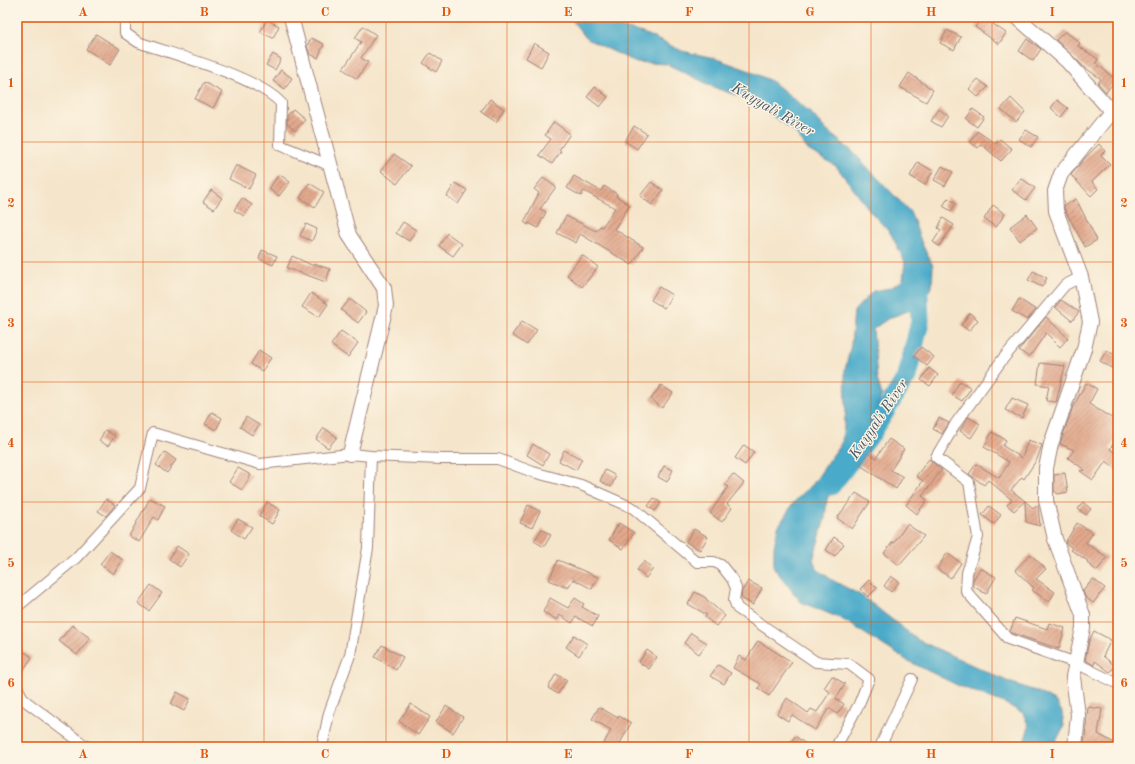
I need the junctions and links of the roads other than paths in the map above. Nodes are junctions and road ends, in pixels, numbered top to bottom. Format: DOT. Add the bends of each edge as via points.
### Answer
graph roads {
  1 [pos="125,17"];
  2 [pos="291,17"];
  3 [pos="1016,17"];
  4 [pos="1115,107"];
  5 [pos="331,166"];
  6 [pos="1081,277"];
  7 [pos="350,454"];
  8 [pos="371,456"];
  9 [pos="17,607"];
  10 [pos="1076,663"];
  11 [pos="912,679"];
  12 [pos="1118,684"];
  13 [pos="17,687"];
  14 [pos="87,747"];
  15 [pos="322,747"];
  16 [pos="836,747"];
  17 [pos="880,747"];
  18 [pos="1075,747"];
  1 -- 5 [label="street" via="125,33 138,42 229,73 274,95 281,103 280,145"];
  2 -- 5 [label="main road"];
  3 -- 4 [label="main road"];
  4 -- 6 [label="main road" via="1062,174 1055,191 1056,211"];
  5 -- 7 [label="main road" via="350,235 384,288 386,306"];
  6 -- 10 [label="main road" via="1090,322 1084,349 1051,444 1046,468 1046,500 1064,567 1083,615"];
  6 -- 10 [label="street" via="1065,285 1002,360 956,423 936,457 969,482 978,537 967,573 966,591 1008,639"];
  7 -- 8 [label="street"];
  7 -- 9 [label="street" via="260,464 153,433 140,488 76,558"];
  8 -- 15 [label="street" via="368,548 351,647 329,713"];
  8 -- 16 [label="street" via="498,459 533,472 582,485 633,508 697,562 714,562 721,565 736,588 734,600 737,608 816,662 849,664 869,679"];
  10 -- 12 [label="street"];
  10 -- 18 [label="main road" via="1073,677 1078,715"];
  11 -- 17 [label="street"];
  13 -- 14 [label="street" via="24,700"];
}
